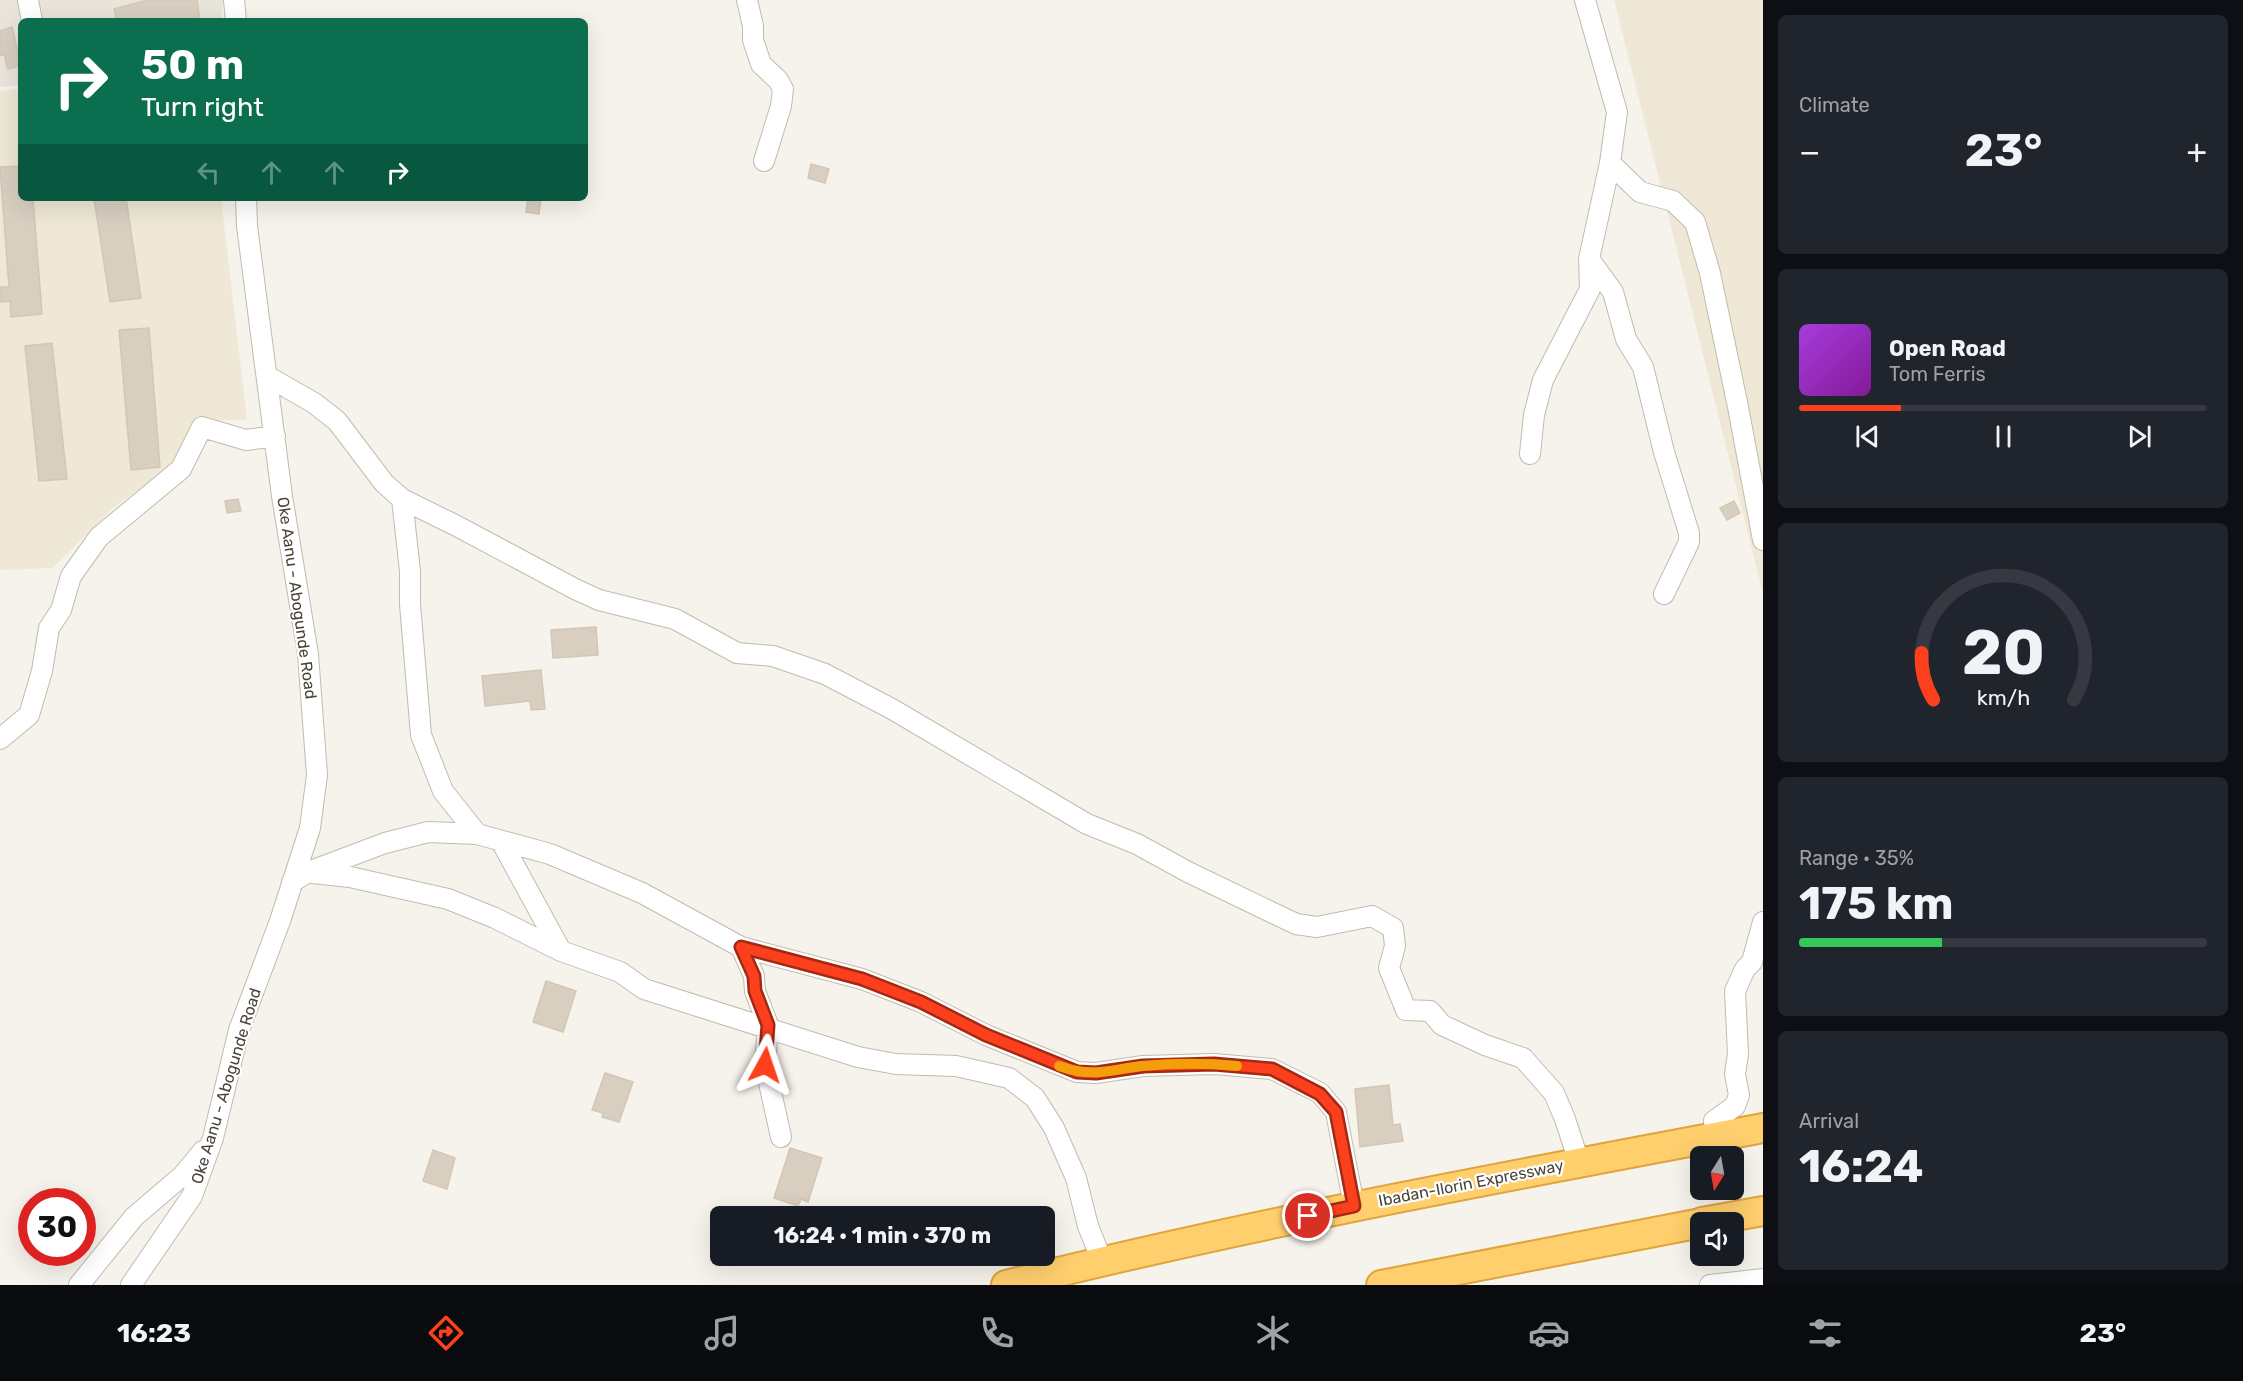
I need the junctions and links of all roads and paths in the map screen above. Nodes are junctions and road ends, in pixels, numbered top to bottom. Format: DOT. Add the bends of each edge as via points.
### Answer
graph roads {
  1 [pos="28,0"];
  2 [pos="234,0"];
  3 [pos="747,0"];
  4 [pos="1585,0"];
  5 [pos="31,18"];
  6 [pos="236,18"];
  7 [pos="764,161"];
  8 [pos="1610,163"];
  9 [pos="246,201"];
  10 [pos="1589,259"];
  11 [pos="267,376"];
  12 [pos="274,436"];
  13 [pos="1530,454"];
  14 [pos="402,499"];
  15 [pos="1763,540"];
  16 [pos="1664,594"];
  17 [pos="0,739"];
  18 [pos="477,834"];
  19 [pos="501,841"];
  20 [pos="300,877"];
  21 [pos="1763,922"];
  22 [pos="741,947"];
  23 [pos="561,951"];
  24 [pos="768,1028"];
  25 [pos="1763,1128"];
  26 [pos="1716,1136"];
  27 [pos="781,1137"];
  28 [pos="213,1138"];
  29 [pos="1579,1162"];
  30 [pos="1354,1206"];
  31 [pos="1763,1211"];
  32 [pos="1744,1215"];
  33 [pos="1690,1225"];
  34 [pos="1102,1261"];
  35 [pos="1763,1279"];
  36 [pos="79,1285"];
  37 [pos="131,1285"];
  38 [pos="1006,1285"];
  39 [pos="1382,1285"];
  40 [pos="1710,1285"];
  1 -- 5 [label="street"];
  2 -- 6 [label="street"];
  3 -- 7 [label="street" via="761,64 783,89"];
  4 -- 8 [label="street" via="1617,112"];
  8 -- 10 [label="street"];
  8 -- 15 [label="street" via="1640,192 1672,201 1695,222 1713,284"];
  9 -- 11 [label="street, Oke Aanu - Abogunde Road"];
  10 -- 13 [label="street" via="1590,289 1544,380 1534,415"];
  10 -- 16 [label="street" via="1613,292 1626,339 1643,367 1689,533 1689,542"];
  11 -- 12 [label="street, Oke Aanu - Abogunde Road"];
  11 -- 14 [label="street" via="338,421 384,483"];
  12 -- 17 [label="street" via="246,440 202,427 181,469 99,537 71,576 61,610 49,628 29,715"];
  12 -- 20 [label="street, Oke Aanu - Abogunde Road" via="308,654 317,775"];
  14 -- 18 [label="street" via="421,735 444,791"];
  14 -- 29 [label="street" via="599,600 675,619 737,653 773,656 825,674 1087,824 1137,844 1296,924 1317,927 1372,916 1393,928 1395,946 1389,968 1406,1010 1430,1011 1442,1025 1523,1058 1554,1092"];
  18 -- 19 [label="street"];
  18 -- 20 [label="street" via="428,832 385,843"];
  19 -- 22 [label="street" via="549,854 642,893"];
  19 -- 23 [label="street"];
  20 -- 23 [label="street" via="350,877 448,899"];
  20 -- 28 [label="street, Oke Aanu - Abogunde Road" via="239,1030"];
  21 -- 26 [label="street" via="1752,962 1734,991 1738,1095 1735,1106 1714,1121"];
  22 -- 24 [label="street" via="754,976"];
  22 -- 30 [label="street" via="862,979 1077,1072 1214,1064 1272,1069 1320,1094 1336,1112"];
  23 -- 24 [label="street" via="620,972 644,989"];
  24 -- 27 [label="street" via="765,1065"];
  24 -- 34 [label="street" via="896,1064 956,1066 1010,1078 1035,1098 1054,1128 1076,1178 1088,1227"];
  25 -- 26 [label="highway, Ibadan-Ilorin Expressway"];
  26 -- 29 [label="highway, Ibadan-Ilorin Expressway"];
  28 -- 36 [label="street" via="183,1175 134,1217"];
  28 -- 37 [label="street, Oke Aanu - Abogunde Road" via="192,1196"];
  29 -- 30 [label="highway, Ibadan-Ilorin Expressway"];
  30 -- 34 [label="highway, Ibadan-Ilorin Expressway"];
  31 -- 32 [label="highway"];
  33 -- 39 [label="highway"];
  34 -- 38 [label="highway, Ibadan-Ilorin Expressway"];
  35 -- 40 [label="street"];
}
